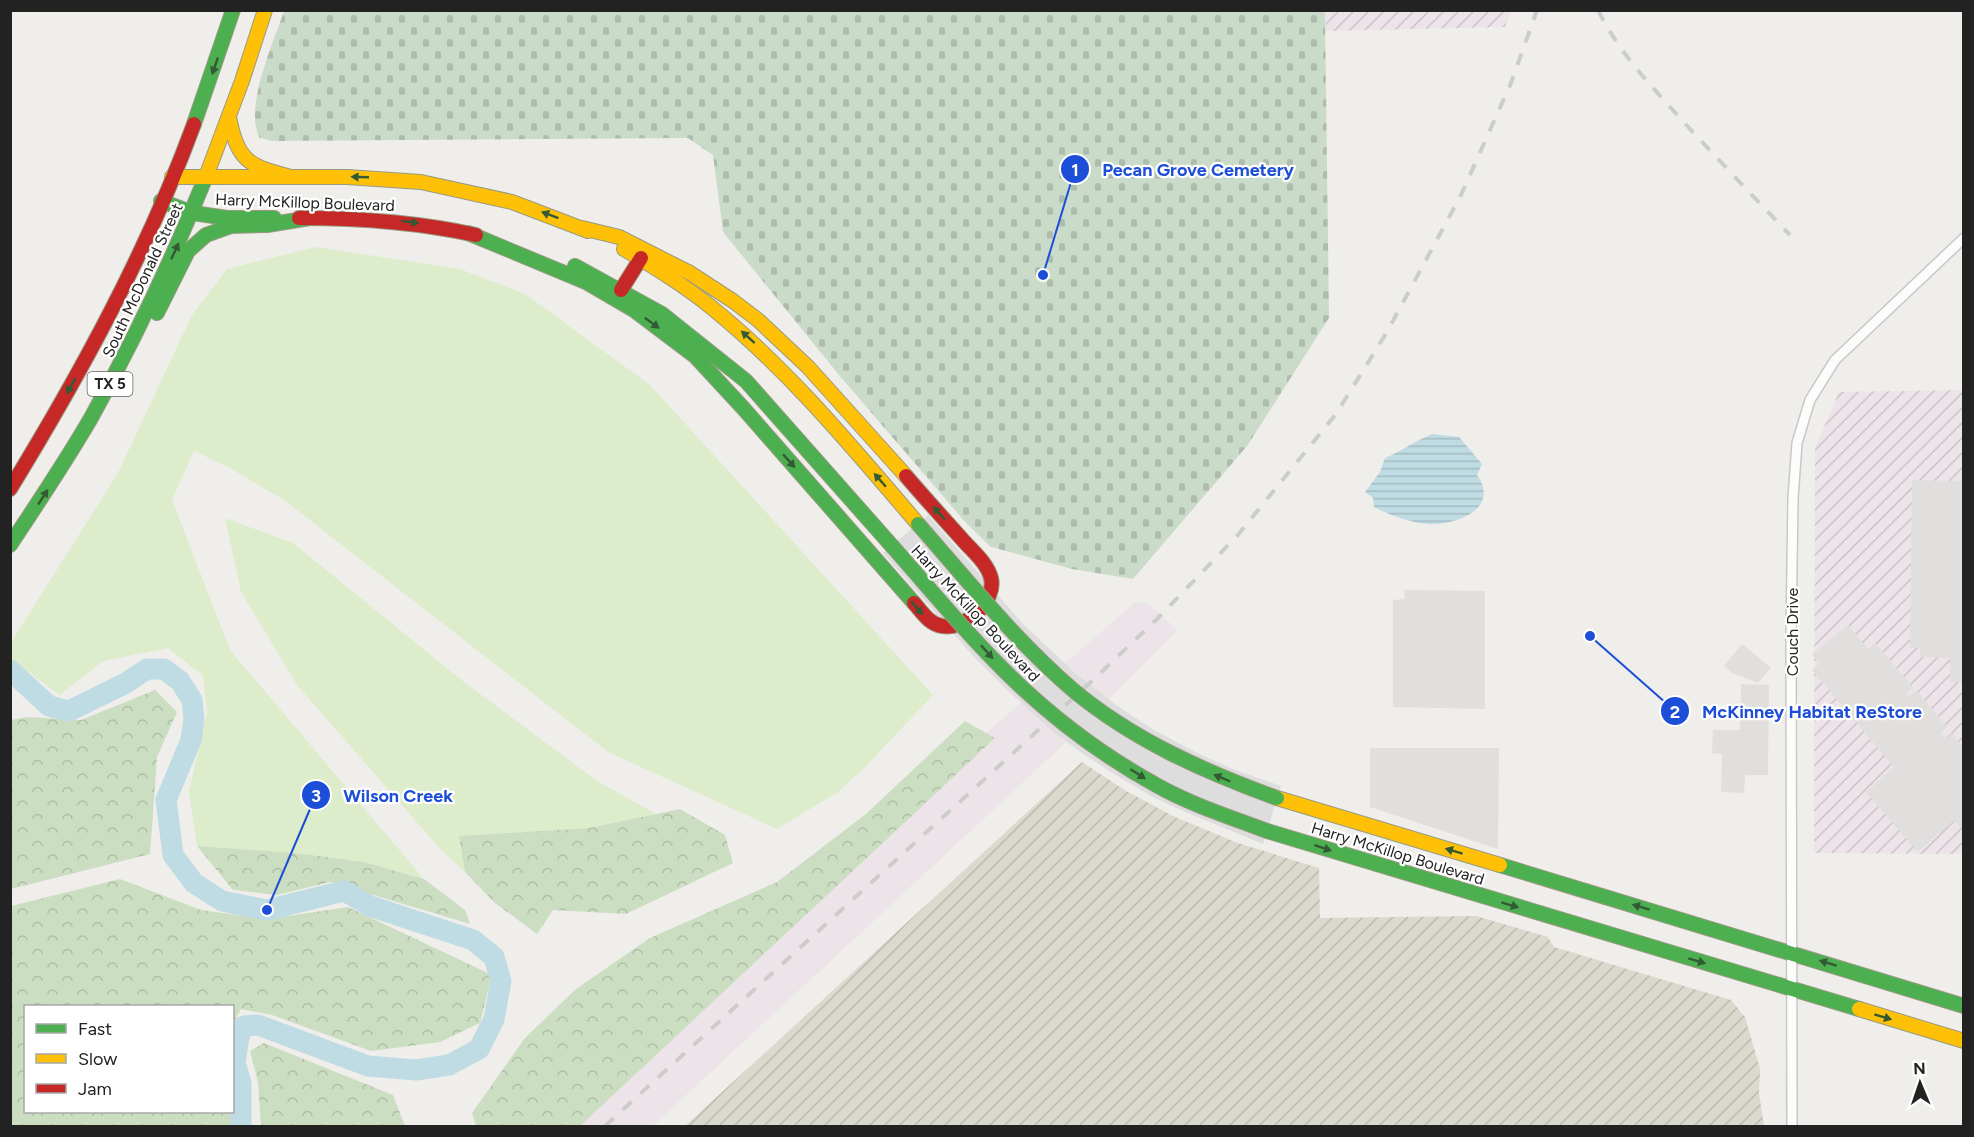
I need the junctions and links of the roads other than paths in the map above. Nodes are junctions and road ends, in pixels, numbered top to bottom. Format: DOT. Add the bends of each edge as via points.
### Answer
graph roads {
  1 [pos="233,10"];
  2 [pos="265,10"];
  3 [pos="230,117"];
  4 [pos="172,177"];
  5 [pos="206,177"];
  6 [pos="291,177"];
  7 [pos="161,201"];
  8 [pos="193,213"];
  9 [pos="310,218"];
  10 [pos="582,228"];
  11 [pos="468,233"];
  12 [pos="1964,238"];
  13 [pos="641,258"];
  14 [pos="621,290"];
  15 [pos="111,382"];
  16 [pos="10,489"];
  17 [pos="10,545"];
  18 [pos="1791,952"];
  19 [pos="1792,989"];
  20 [pos="1964,1006"];
  21 [pos="1964,1041"];
  22 [pos="1792,1126"];
  1 -- 4 [label="main road, South McDonald Street / TX 5, one-way"];
  2 -- 3 [label="main road, South McDonald Street / TX 5"];
  3 -- 5 [label="main road, South McDonald Street / TX 5"];
  3 -- 6 [label="main road" via="236,146 248,162 256,168"];
  4 -- 5 [label="main road, Harry McKillop Boulevard"];
  4 -- 7 [label="main road, South McDonald Street / TX 5"];
  5 -- 6 [label="main road, Harry McKillop Boulevard"];
  5 -- 8 [label="main road, South McDonald Street / TX 5"];
  10 -- 6 [label="main road, Harry McKillop Boulevard, one-way" via="512,202 440,185 374,178"];
  7 -- 8 [label="main road, Harry McKillop Boulevard"];
  7 -- 16 [label="main road, South McDonald Street / TX 5, one-way" via="92,351"];
  8 -- 9 [label="main road, Harry McKillop Boulevard" via="227,218"];
  15 -- 8 [label="main road, South McDonald Street / TX 5, one-way"];
  9 -- 11 [label="main road, Harry McKillop Boulevard, one-way" via="387,220"];
  9 -- 15 [label="main road" via="231,226 199,239 188,251 137,352"];
  11 -- 10 [label="main road, one-way" via="593,286 634,310 694,356 929,621 945,627 962,624 986,602 992,578 985,565 793,351 733,301 673,263 619,237"];
  10 -- 13 [label="main road, Harry McKillop Boulevard"];
  11 -- 14 [label="main road, Harry McKillop Boulevard" via="574,266"];
  12 -- 18 [label="street, Couch Drive" via="1836,360 1810,400 1798,435 1793,487 1791,634"];
  13 -- 14 [label="main road"];
  18 -- 13 [label="main road, Harry McKillop Boulevard, one-way, bridge" via="1277,798 1233,783 1144,739 1105,714 1049,668 772,360 704,300"];
  14 -- 19 [label="main road, Harry McKillop Boulevard, one-way, bridge" via="662,314 746,381 993,659 1094,746 1146,779 1186,800 1268,831"];
  17 -- 15 [label="main road, South McDonald Street / TX 5, one-way" via="44,496"];
  18 -- 19 [label="street, Couch Drive"];
  20 -- 18 [label="main road, Harry McKillop Boulevard, one-way"];
  19 -- 21 [label="main road, Harry McKillop Boulevard, one-way"];
  19 -- 22 [label="street, Couch Drive"];
}
